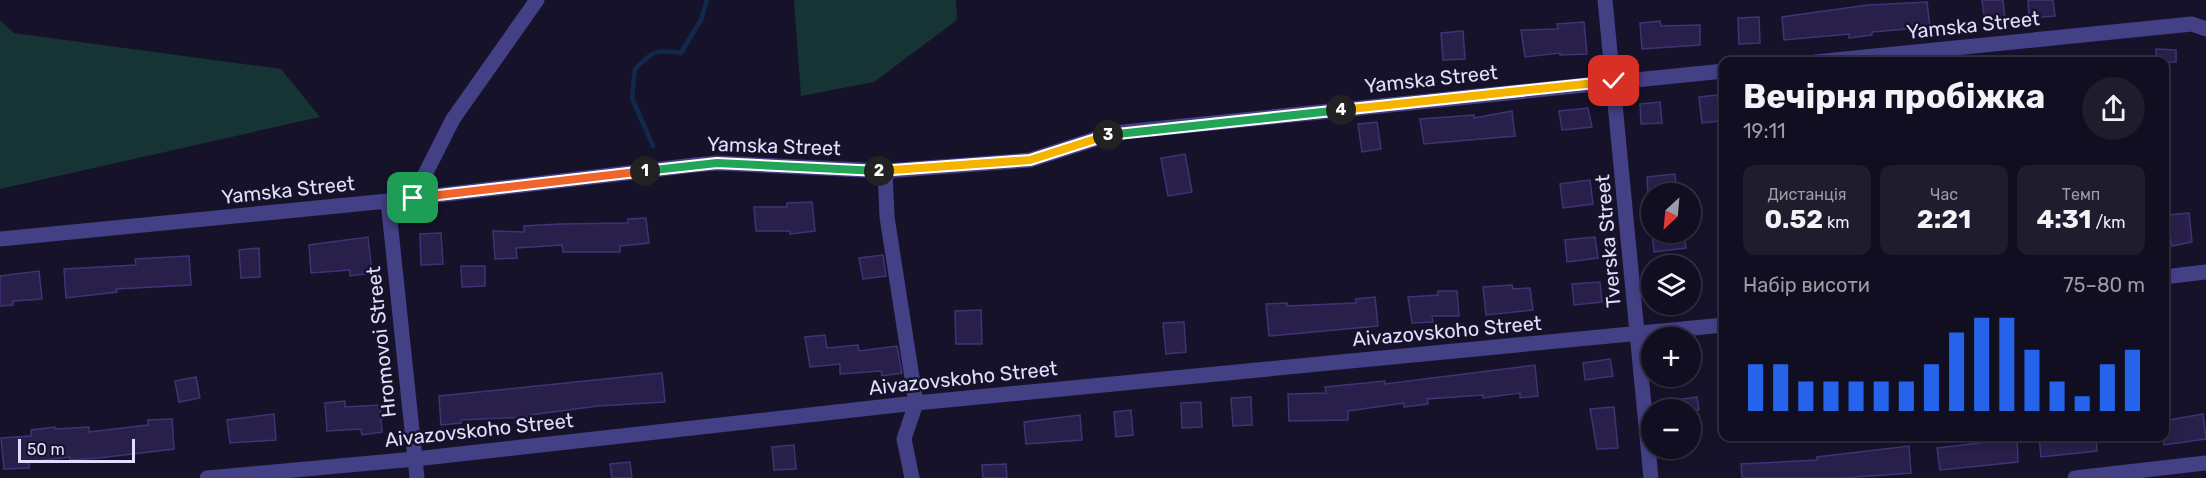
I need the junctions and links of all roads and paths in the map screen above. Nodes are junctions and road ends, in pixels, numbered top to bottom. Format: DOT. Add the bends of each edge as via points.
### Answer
graph roads {
  1 [pos="537,0"];
  2 [pos="1605,0"];
  3 [pos="2206,29"];
  4 [pos="1865,57"];
  5 [pos="1719,70"];
  6 [pos="1614,81"];
  7 [pos="885,171"];
  8 [pos="413,198"];
  9 [pos="388,201"];
  10 [pos="0,239"];
  11 [pos="2206,272"];
  12 [pos="2169,276"];
  13 [pos="1719,326"];
  14 [pos="1638,334"];
  15 [pos="916,403"];
  16 [pos="415,459"];
  17 [pos="2206,463"];
  18 [pos="207,478"];
  19 [pos="417,478"];
  20 [pos="912,478"];
  21 [pos="1651,478"];
  22 [pos="2074,478"];
  1 -- 8 [label="street" via="453,119"];
  2 -- 6 [label="street, Tverska Street"];
  3 -- 4 [label="street, Yamska Street" via="2192,24"];
  5 -- 6 [label="street, Yamska Street"];
  6 -- 7 [label="street, Yamska Street" via="1114,133 1030,160"];
  6 -- 14 [label="street, Tverska Street"];
  7 -- 8 [label="street, Yamska Street" via="717,163"];
  7 -- 15 [label="street" via="887,217"];
  8 -- 9 [label="street, Yamska Street"];
  9 -- 10 [label="street, Yamska Street"];
  9 -- 16 [label="street, Hromovoi Street"];
  11 -- 12 [label="street"];
  13 -- 14 [label="street, Aivazovskoho Street"];
  14 -- 15 [label="street, Aivazovskoho Street"];
  14 -- 21 [label="street, Tverska Street"];
  15 -- 16 [label="street, Aivazovskoho Street"];
  15 -- 20 [label="street" via="904,439"];
  16 -- 18 [label="street, Aivazovskoho Street"];
  16 -- 19 [label="street, Hromovoi Street"];
  17 -- 22 [label="street"];
}
